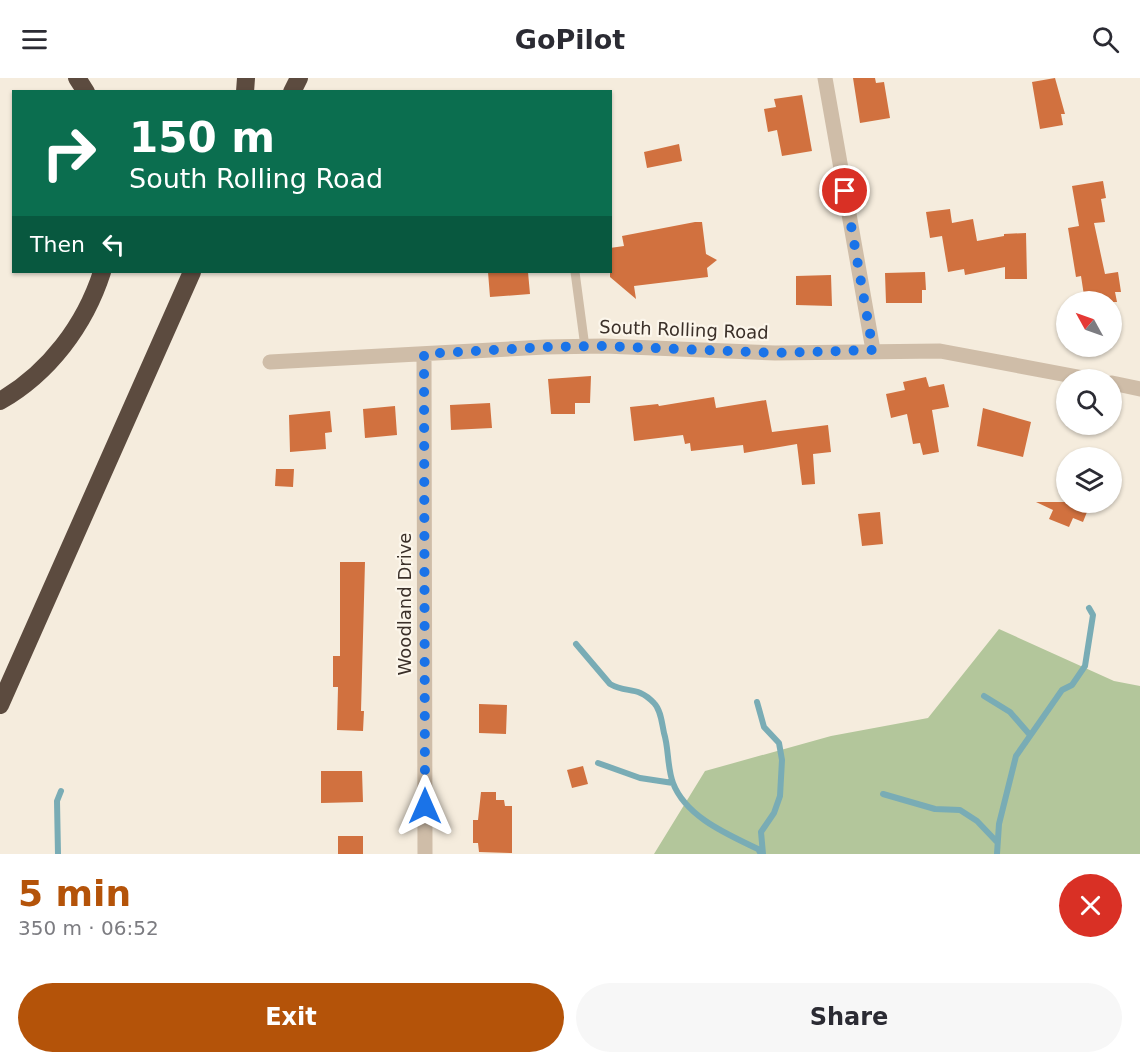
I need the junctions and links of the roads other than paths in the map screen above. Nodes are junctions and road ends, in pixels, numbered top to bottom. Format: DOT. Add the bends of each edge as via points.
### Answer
graph roads {
  1 [pos="825,78"];
  2 [pos="102,273"];
  3 [pos="192,273"];
  4 [pos="204,273"];
  5 [pos="575,273"];
  6 [pos="585,347"];
  7 [pos="873,350"];
  8 [pos="424,354"];
  9 [pos="270,362"];
  10 [pos="1056,373"];
  11 [pos="1122,385"];
  12 [pos="1140,389"];
  13 [pos="0,401"];
  14 [pos="120,436"];
  15 [pos="0,705"];
  16 [pos="425,854"];
  1 -- 7 [label="street"];
  2 -- 13 [label="highway" via="95,294 71,336 44,367"];
  3 -- 14 [label="highway"];
  4 -- 14 [label="highway"];
  5 -- 6 [label="lane"];
  6 -- 7 [label="street, South Rolling Road" via="775,353"];
  6 -- 8 [label="street, South Rolling Road"];
  7 -- 10 [label="street, South Rolling Road" via="940,351"];
  8 -- 9 [label="street, South Rolling Road"];
  8 -- 16 [label="street, Woodland Drive"];
  11 -- 12 [label="street"];
  14 -- 15 [label="highway"];
}
